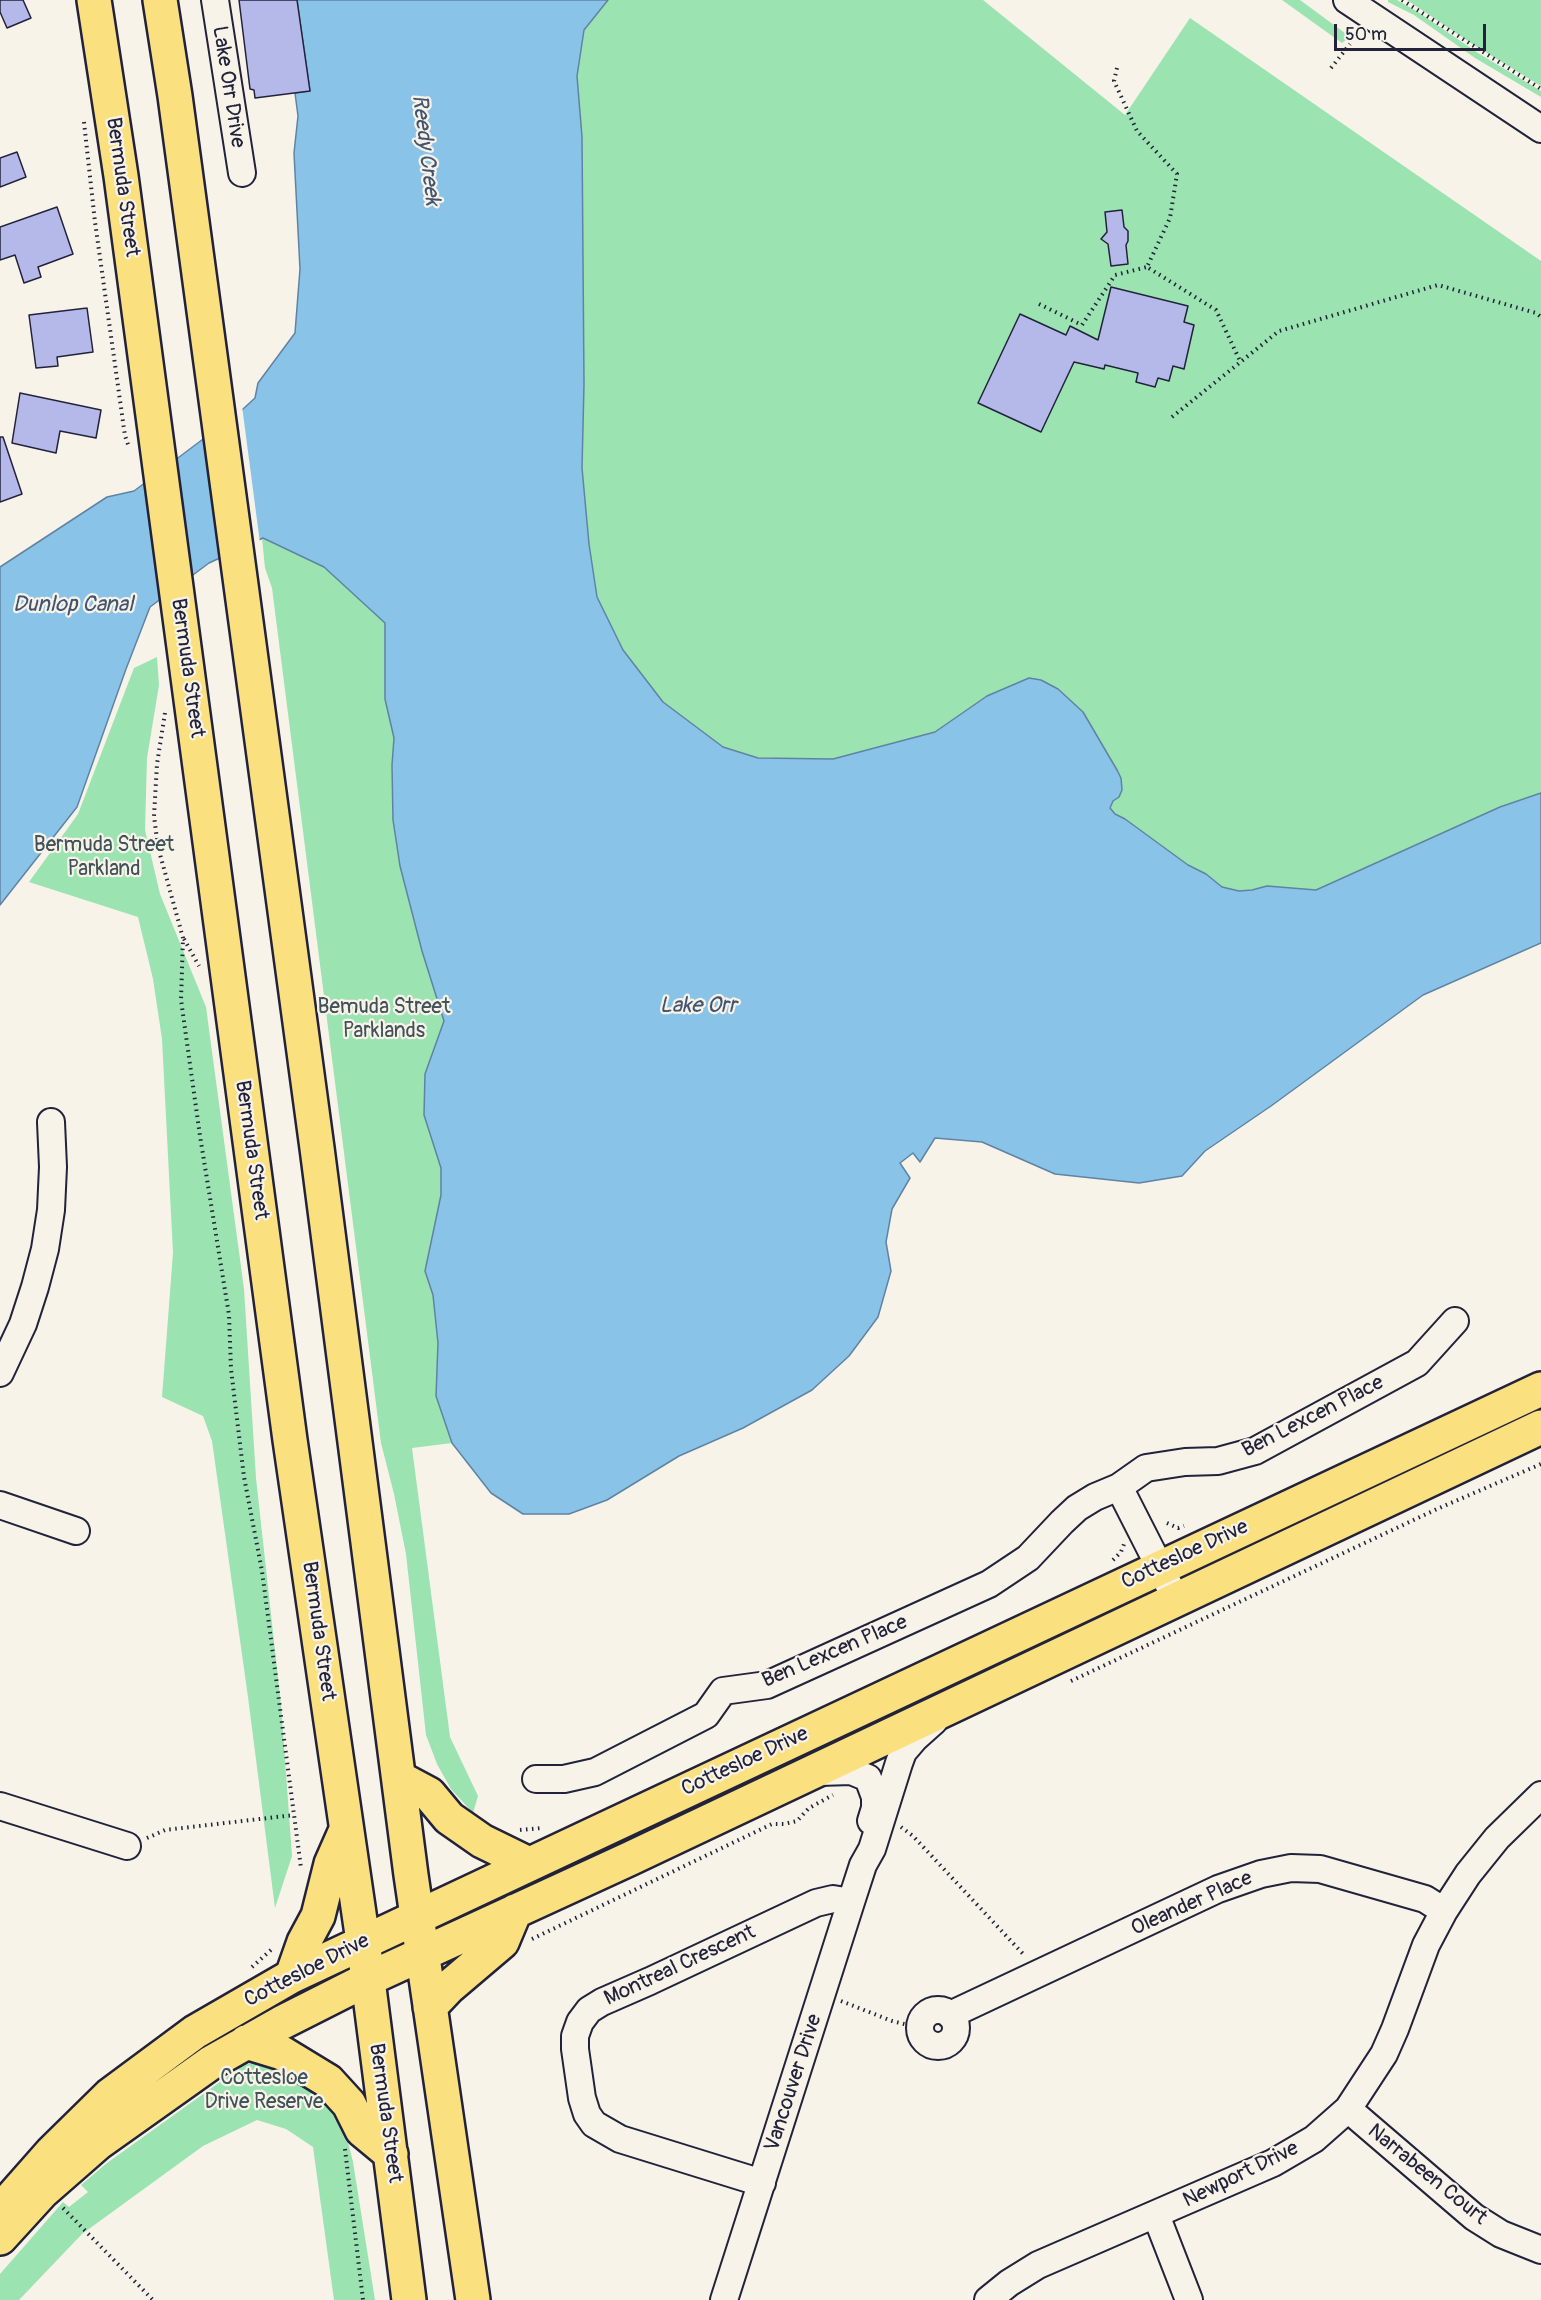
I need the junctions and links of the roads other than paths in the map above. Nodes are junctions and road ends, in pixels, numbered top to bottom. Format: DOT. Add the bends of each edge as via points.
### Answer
graph roads {
  1 [pos="94,0"];
  2 [pos="160,0"];
  3 [pos="216,0"];
  4 [pos="1347,0"];
  5 [pos="1541,129"];
  6 [pos="242,173"];
  7 [pos="51,1122"];
  8 [pos="1455,1321"];
  9 [pos="0,1373"];
  10 [pos="1541,1389"];
  11 [pos="1541,1427"];
  12 [pos="1119,1487"];
  13 [pos="0,1505"];
  14 [pos="76,1531"];
  15 [pos="1161,1567"];
  16 [pos="1176,1599"];
  17 [pos="911,1685"];
  18 [pos="949,1707"];
  19 [pos="891,1734"];
  20 [pos="809,1772"];
  21 [pos="399,1778"];
  22 [pos="536,1779"];
  23 [pos="1541,1795"];
  24 [pos="0,1806"];
  25 [pos="878,1808"];
  26 [pos="346,1829"];
  27 [pos="127,1846"];
  28 [pos="529,1864"];
  29 [pos="851,1902"];
  30 [pos="515,1911"];
  31 [pos="1444,1911"];
  32 [pos="418,1917"];
  33 [pos="363,1941"];
  34 [pos="423,1953"];
  35 [pos="292,1977"];
  36 [pos="368,1979"];
  37 [pos="430,2007"];
  38 [pos="920,2024"];
  39 [pos="246,2042"];
  40 [pos="1348,2109"];
  41 [pos="391,2154"];
  42 [pos="762,2183"];
  43 [pos="0,2211"];
  44 [pos="1156,2215"];
  45 [pos="0,2238"];
  46 [pos="1541,2250"];
  47 [pos="409,2300"];
  48 [pos="473,2300"];
  49 [pos="724,2300"];
  50 [pos="988,2300"];
  51 [pos="1189,2300"];
  1 -- 26 [label="main road, Bermuda Street" via="121,176 145,457 181,628"];
  2 -- 21 [label="main road"];
  3 -- 6 [label="street, Lake Orr Drive"];
  4 -- 5 [label="street"];
  7 -- 9 [label="street" via="51,1210 45,1249 23,1324"];
  8 -- 12 [label="street, Ben Lexcen Place" via="1417,1363 1255,1451 1218,1461 1146,1468"];
  10 -- 15 [label="main road, Cottesloe Drive"];
  11 -- 16 [label="main road, Cottesloe Drive"];
  12 -- 15 [label="street"];
  12 -- 22 [label="street, Ben Lexcen Place" via="1077,1508 1028,1558 989,1584 767,1685 723,1691 706,1715 595,1772 564,1779"];
  13 -- 14 [label="street"];
  15 -- 16 [label="street"];
  15 -- 17 [label="main road, Cottesloe Drive"];
  16 -- 18 [label="main road, Cottesloe Drive"];
  17 -- 19 [label="street, Vancouver Drive"];
  17 -- 28 [label="main road, Cottesloe Drive"];
  18 -- 19 [label="main road, Cottesloe Drive"];
  18 -- 25 [label="street, Vancouver Drive" via="903,1752"];
  19 -- 20 [label="main road, Cottesloe Drive"];
  19 -- 25 [label="street, Vancouver Drive" via="878,1773"];
  20 -- 25 [label="street" via="839,1770 868,1778"];
  20 -- 30 [label="main road, Cottesloe Drive"];
  21 -- 28 [label="main road" via="429,1794 449,1818 482,1842"];
  21 -- 32 [label="main road"];
  23 -- 31 [label="street, Newport Drive" via="1497,1838"];
  24 -- 27 [label="street"];
  25 -- 29 [label="street, Vancouver Drive" via="872,1849"];
  26 -- 33 [label="main road, Bermuda Street"];
  26 -- 35 [label="main road" via="331,1864 318,1916"];
  28 -- 32 [label="main road, Cottesloe Drive"];
  29 -- 42 [label="street, Vancouver Drive"];
  29 -- 42 [label="street, Montreal Crescent" via="833,1899 816,1903 602,2002 589,2010 575,2036 582,2098 594,2124 620,2139"];
  30 -- 34 [label="main road, Cottesloe Drive"];
  30 -- 37 [label="main road" via="502,1942"];
  31 -- 38 [label="street, Oleander Place" via="1425,1899 1320,1869 1291,1868 1261,1874 1218,1889 950,2015 955,2033 941,2046 926,2042 920,2034"];
  31 -- 40 [label="street, Newport Drive" via="1426,1945 1384,2054"];
  32 -- 33 [label="main road, Cottesloe Drive"];
  32 -- 34 [label="main road"];
  33 -- 35 [label="main road, Cottesloe Drive"];
  33 -- 36 [label="main road, Bermuda Street"];
  34 -- 36 [label="main road, Cottesloe Drive"];
  34 -- 37 [label="main road"];
  35 -- 43 [label="main road, Cottesloe Drive" via="195,2032 110,2095"];
  36 -- 39 [label="main road, Cottesloe Drive"];
  36 -- 41 [label="main road, Bermuda Street"];
  37 -- 48 [label="main road"];
  39 -- 41 [label="main road" via="282,2053 328,2080 350,2104 362,2130"];
  39 -- 45 [label="main road, Cottesloe Drive" via="90,2150 42,2192"];
  40 -- 44 [label="street, Newport Drive" via="1314,2139 1273,2163"];
  40 -- 46 [label="street, Narrabeen Court" via="1474,2217 1501,2234"];
  41 -- 47 [label="main road, Bermuda Street"];
  42 -- 49 [label="street, Vancouver Drive"];
  44 -- 50 [label="street, Newport Drive" via="1038,2265"];
  44 -- 51 [label="street"];
}
